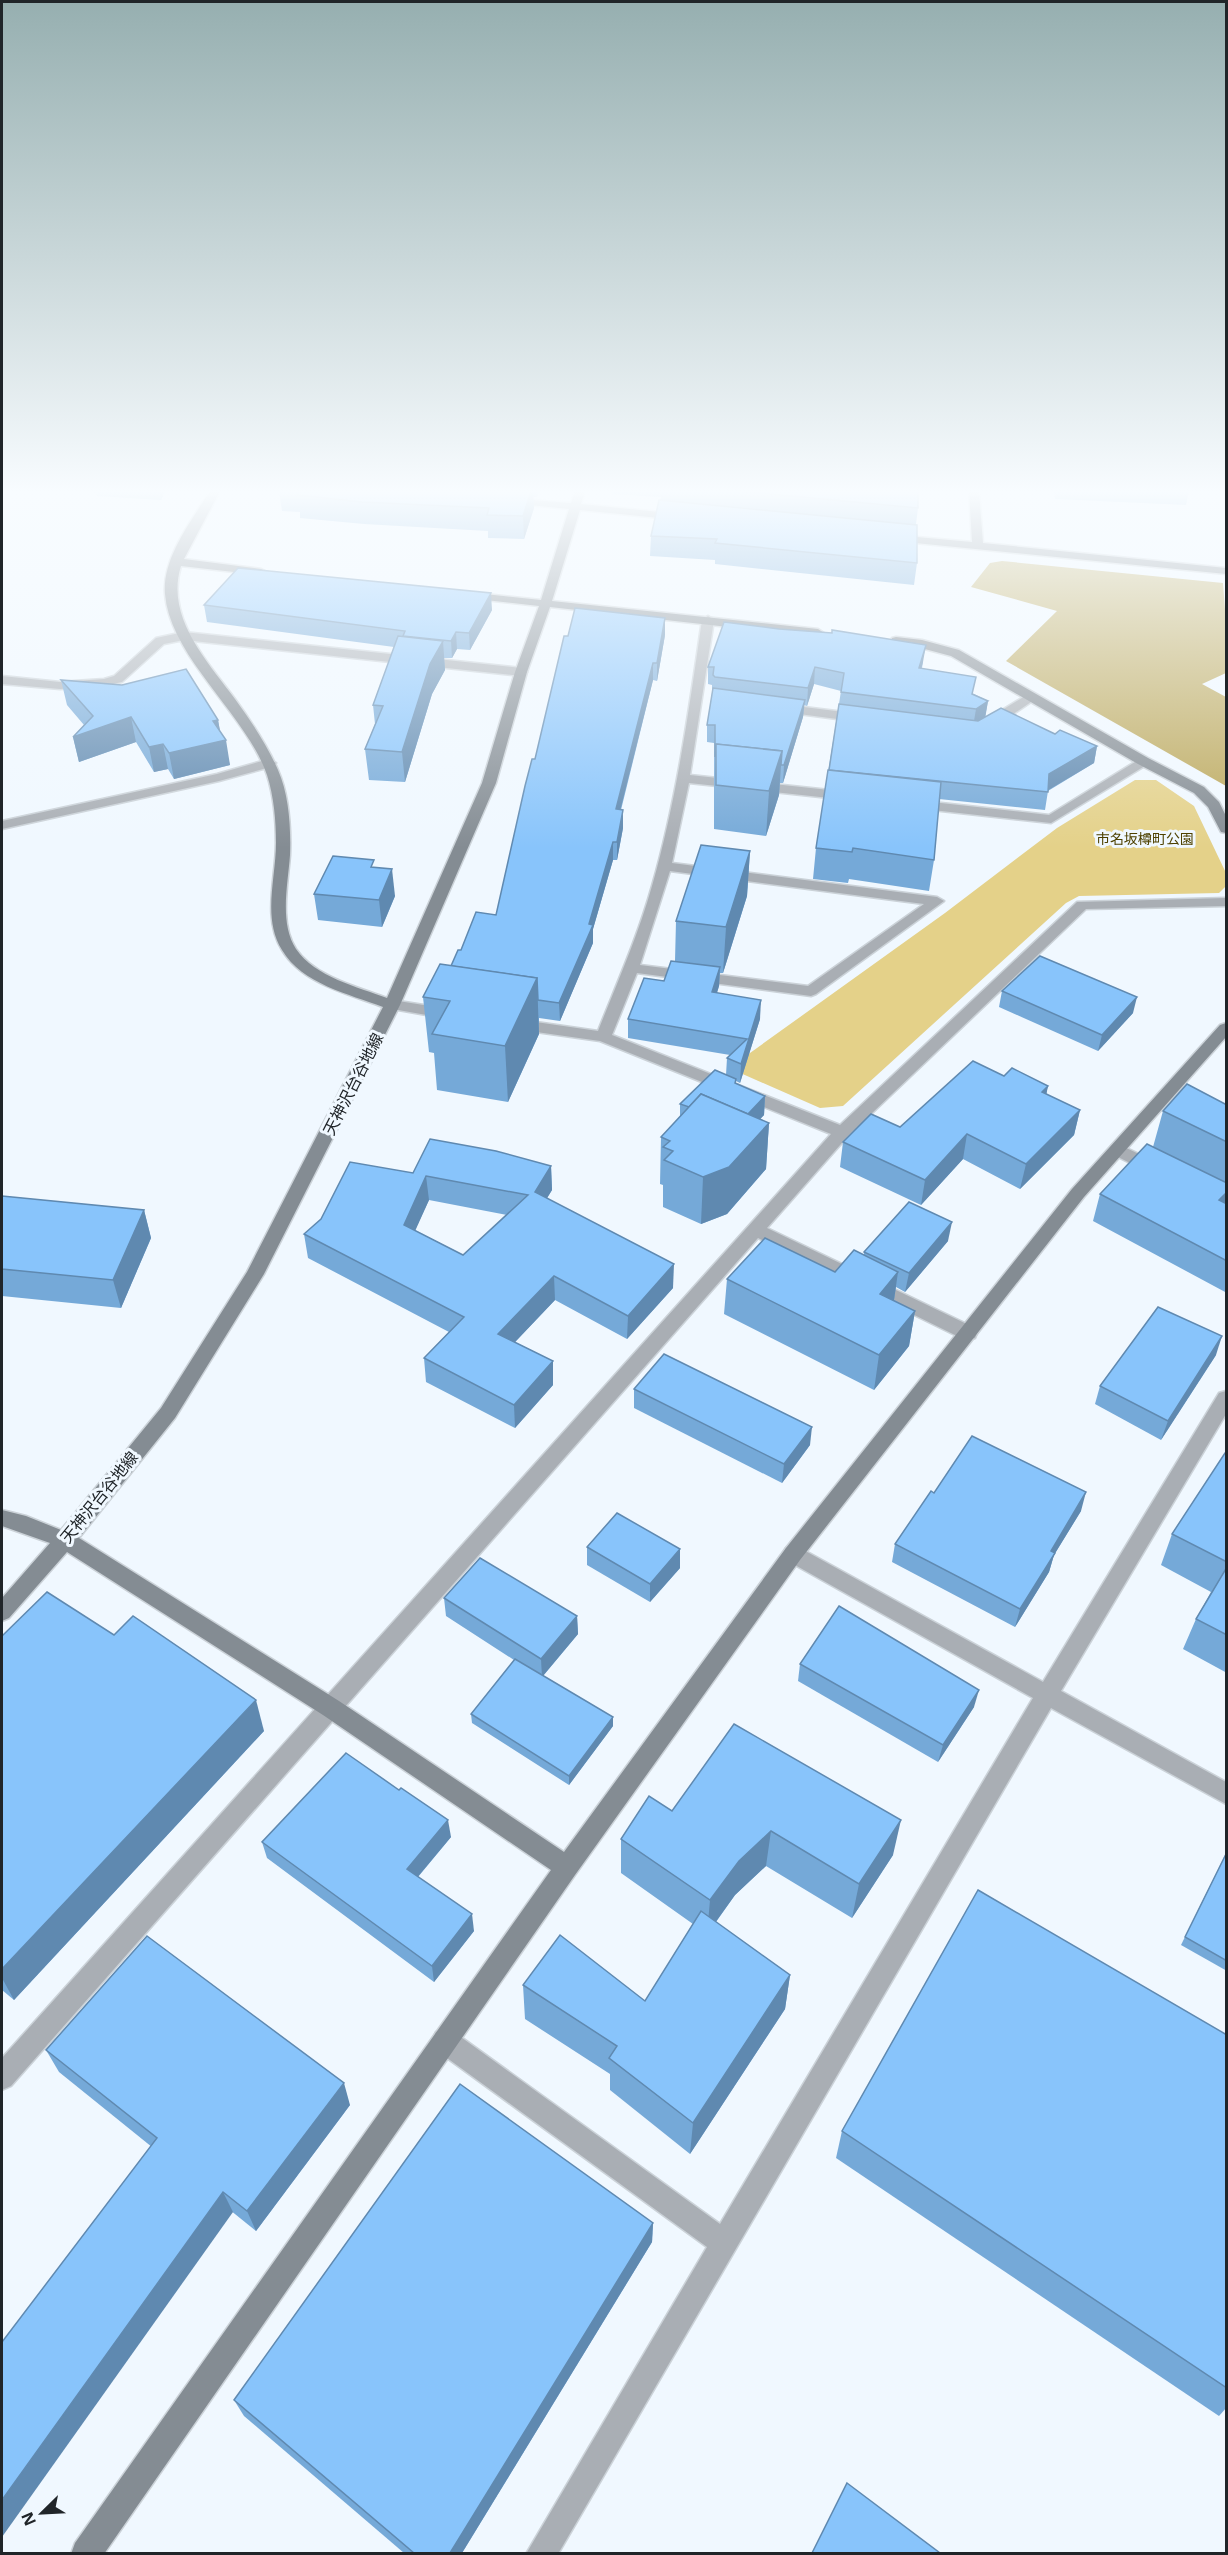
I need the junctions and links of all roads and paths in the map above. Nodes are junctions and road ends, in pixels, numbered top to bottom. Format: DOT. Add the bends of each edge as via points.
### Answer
graph roads {
  1 [pos="176,610"];
  2 [pos="543,610"];
  3 [pos="615,610"];
  4 [pos="708,620"];
  5 [pos="827,634"];
  6 [pos="184,636"];
  7 [pos="886,640"];
  8 [pos="521,672"];
  9 [pos="2,680"];
  10 [pos="1030,697"];
  11 [pos="766,707"];
  12 [pos="871,720"];
  13 [pos="976,733"];
  14 [pos="1143,761"];
  15 [pos="269,763"];
  16 [pos="683,778"];
  17 [pos="861,798"];
  18 [pos="896,802"];
  19 [pos="2,825"];
  20 [pos="1227,829"];
  21 [pos="665,866"];
  22 [pos="1227,902"];
  23 [pos="631,968"];
  24 [pos="392,1005"];
  25 [pos="462,1016"];
  26 [pos="497,1021"];
  27 [pos="1227,1028"];
  28 [pos="603,1037"];
  29 [pos="842,1132"];
  30 [pos="1118,1150"];
  31 [pos="1167,1175"];
  32 [pos="755,1229"];
  33 [pos="968,1333"];
  34 [pos="1227,1398"];
  35 [pos="2,1518"];
  36 [pos="65,1540"];
  37 [pos="793,1554"];
  38 [pos="2,1612"];
  39 [pos="1047,1695"];
  40 [pos="331,1708"];
  41 [pos="1227,1794"];
  42 [pos="567,1867"];
  43 [pos="446,2041"];
  44 [pos="2,2077"];
  45 [pos="723,2242"];
  46 [pos="87,2553"];
  47 [pos="541,2553"];
  1 -- 6 [label="street"];
  2 -- 8 [label="street, 天神沢台谷地線"];
  3 -- 4 [label="street"];
  4 -- 5 [label="street"];
  4 -- 16 [label="street" via="702,699"];
  6 -- 8 [label="street"];
  6 -- 9 [label="street" via="160,641 110,682 82,686"];
  6 -- 15 [label="street"];
  7 -- 10 [label="street" via="954,653"];
  8 -- 24 [label="street, 天神沢台谷地線" via="489,783"];
  10 -- 13 [label="street"];
  10 -- 14 [label="street"];
  11 -- 12 [label="street"];
  14 -- 18 [label="street" via="1051,819"];
  14 -- 20 [label="street" via="1199,790 1214,805"];
  15 -- 19 [label="street"];
  15 -- 24 [label="street" via="281,811 283,843 279,926 289,952 321,976"];
  16 -- 17 [label="street"];
  16 -- 21 [label="street"];
  21 -- 23 [label="street"];
  21 -- 23 [label="street" via="937,901 811,991"];
  22 -- 29 [label="street" via="1082,905"];
  23 -- 28 [label="street"];
  24 -- 25 [label="street"];
  24 -- 36 [label="street, 天神沢台谷地線" via="255,1274 168,1413"];
  26 -- 28 [label="street"];
  27 -- 30 [label="street"];
  28 -- 29 [label="street"];
  29 -- 32 [label="street"];
  30 -- 31 [label="street"];
  30 -- 33 [label="street" via="1078,1193"];
  32 -- 33 [label="street"];
  32 -- 40 [label="street"];
  33 -- 37 [label="street"];
  34 -- 39 [label="street"];
  35 -- 36 [label="street"];
  36 -- 38 [label="street, 天神沢台谷地線"];
  36 -- 40 [label="street"];
  37 -- 39 [label="street"];
  37 -- 42 [label="street"];
  39 -- 41 [label="street"];
  39 -- 45 [label="street"];
  40 -- 42 [label="street"];
  40 -- 44 [label="street"];
  42 -- 43 [label="street"];
  43 -- 45 [label="street"];
  43 -- 46 [label="street"];
  45 -- 47 [label="street"];
}
